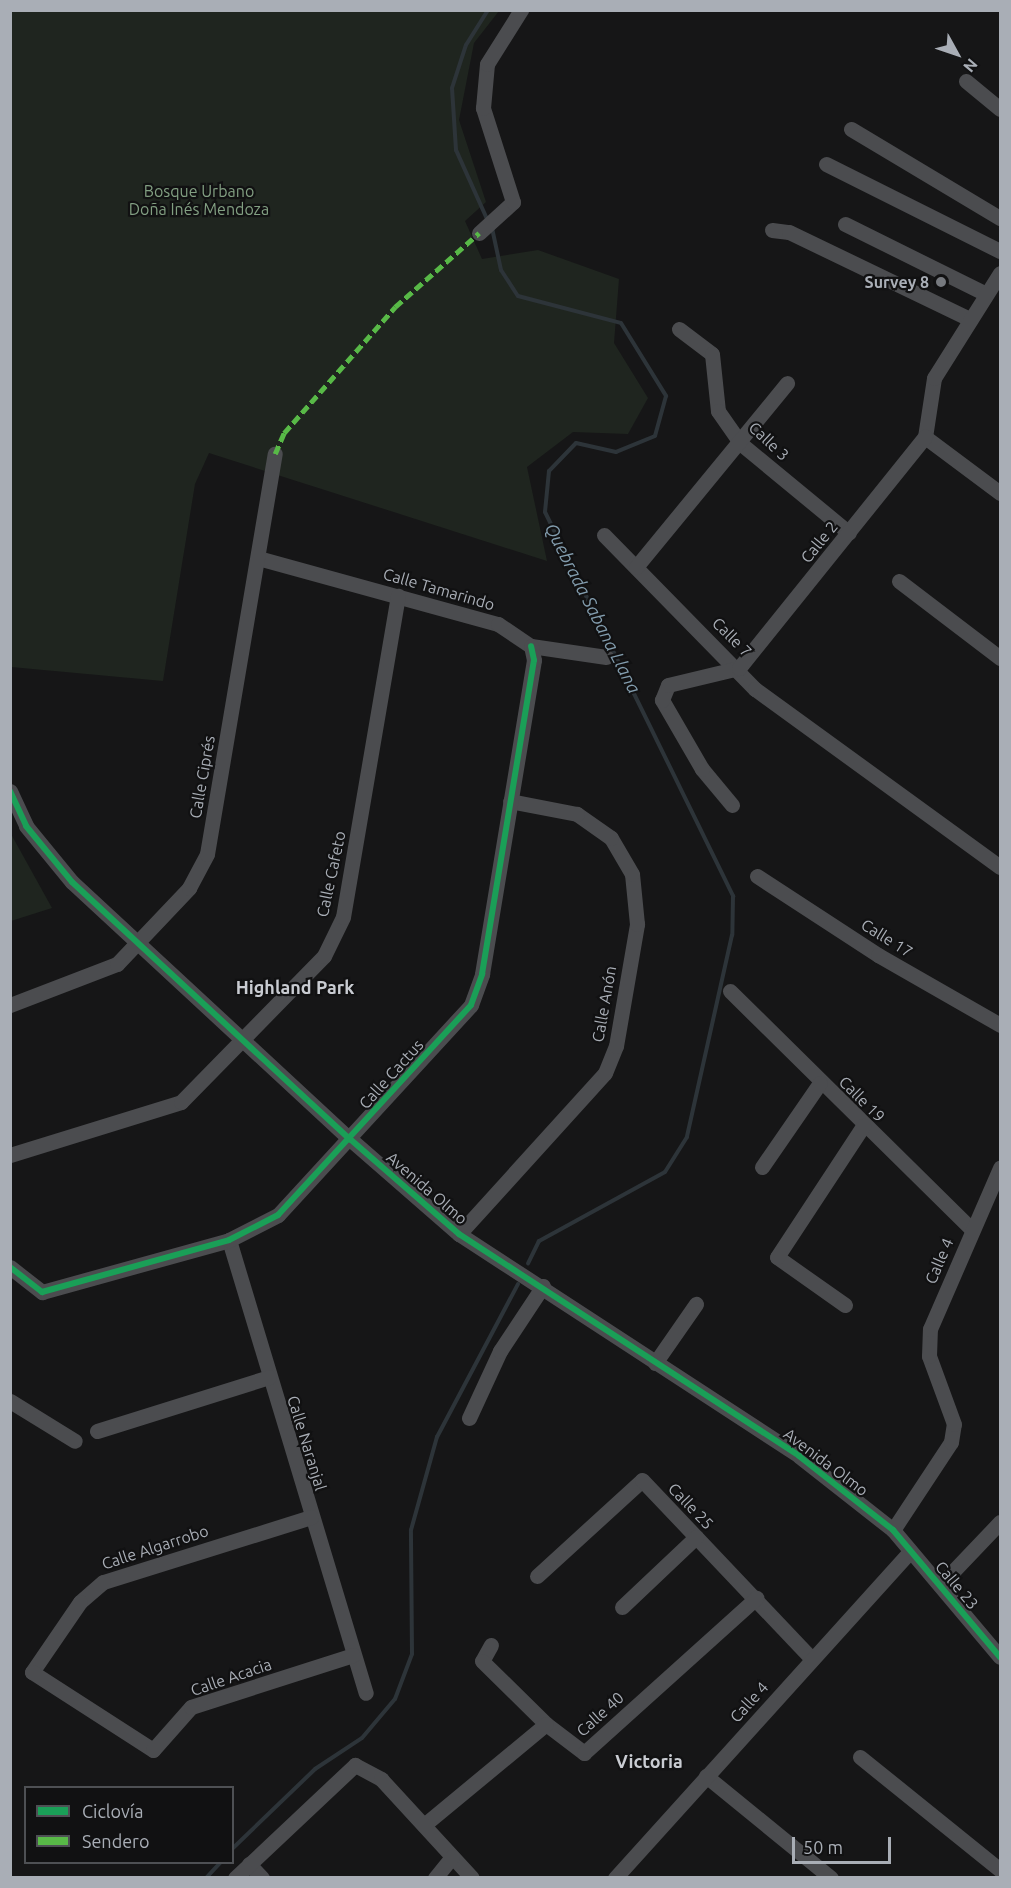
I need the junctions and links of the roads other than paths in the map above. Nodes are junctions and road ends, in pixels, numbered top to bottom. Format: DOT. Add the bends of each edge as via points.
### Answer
graph roads {
  1 [pos="521,10"];
  2 [pos="966,81"];
  3 [pos="1000,109"];
  4 [pos="851,129"];
  5 [pos="826,164"];
  6 [pos="1000,218"];
  7 [pos="845,224"];
  8 [pos="772,230"];
  9 [pos="478,233"];
  10 [pos="1000,251"];
  11 [pos="1000,273"];
  12 [pos="986,294"];
  13 [pos="970,319"];
  14 [pos="679,329"];
  15 [pos="788,383"];
  16 [pos="924,437"];
  17 [pos="740,443"];
  18 [pos="275,454"];
  19 [pos="1000,493"];
  20 [pos="849,533"];
  21 [pos="604,535"];
  22 [pos="258,558"];
  23 [pos="636,567"];
  24 [pos="899,581"];
  25 [pos="398,596"];
  26 [pos="531,646"];
  27 [pos="606,657"];
  28 [pos="1000,658"];
  29 [pos="739,668"];
  30 [pos="10,791"];
  31 [pos="510,801"];
  32 [pos="732,805"];
  33 [pos="1000,867"];
  34 [pos="757,876"];
  35 [pos="139,942"];
  36 [pos="730,992"];
  37 [pos="10,1005"];
  38 [pos="1000,1025"];
  39 [pos="244,1040"];
  40 [pos="820,1083"];
  41 [pos="863,1126"];
  42 [pos="350,1139"];
  43 [pos="10,1155"];
  44 [pos="762,1167"];
  45 [pos="1000,1168"];
  46 [pos="972,1230"];
  47 [pos="459,1234"];
  48 [pos="229,1240"];
  49 [pos="10,1267"];
  50 [pos="543,1287"];
  51 [pos="696,1304"];
  52 [pos="845,1305"];
  53 [pos="655,1363"];
  54 [pos="269,1377"];
  55 [pos="10,1401"];
  56 [pos="469,1418"];
  57 [pos="97,1431"];
  58 [pos="75,1441"];
  59 [pos="311,1517"];
  60 [pos="1000,1522"];
  61 [pos="893,1530"];
  62 [pos="696,1537"];
  63 [pos="910,1551"];
  64 [pos="537,1576"];
  65 [pos="940,1585"];
  66 [pos="756,1598"];
  67 [pos="622,1607"];
  68 [pos="491,1645"];
  69 [pos="353,1655"];
  70 [pos="42,1657"];
  71 [pos="1000,1657"];
  72 [pos="812,1659"];
  73 [pos="366,1693"];
  74 [pos="546,1724"];
  75 [pos="860,1758"];
  76 [pos="706,1776"];
  77 [pos="424,1825"];
  78 [pos="452,1857"];
  79 [pos="249,1864"];
  80 [pos="1000,1870"];
  81 [pos="624,1875"];
  82 [pos="236,1878"];
  83 [pos="262,1878"];
  84 [pos="435,1878"];
  85 [pos="472,1878"];
  86 [pos="831,1878"];
  1 -- 9 [label="street" via="487,64 483,108 513,202"];
  2 -- 3 [label="street"];
  4 -- 6 [label="street"];
  5 -- 10 [label="street"];
  7 -- 12 [label="street"];
  8 -- 13 [label="street" via="789,232"];
  11 -- 12 [label="street"];
  12 -- 13 [label="street"];
  13 -- 16 [label="street" via="934,378"];
  14 -- 17 [label="street, Calle 3" via="712,354 718,411"];
  15 -- 17 [label="street"];
  16 -- 19 [label="street"];
  16 -- 20 [label="street, Calle 2"];
  17 -- 20 [label="street, Calle 3"];
  17 -- 23 [label="street"];
  18 -- 22 [label="street, Calle Ciprés"];
  20 -- 29 [label="street, Calle 2"];
  21 -- 23 [label="street, Calle 7"];
  22 -- 25 [label="street, Calle Tamarindo"];
  22 -- 35 [label="street, Calle Ciprés" via="207,854 189,888"];
  23 -- 29 [label="street, Calle 7"];
  24 -- 28 [label="street"];
  25 -- 26 [label="street, Calle Tamarindo" via="498,624"];
  25 -- 39 [label="street, Calle Cafeto" via="343,917 324,956"];
  26 -- 27 [label="street, Calle Tamarindo"];
  26 -- 31 [label="street, Calle Cactus" via="534,660"];
  29 -- 32 [label="street" via="668,685 662,700 702,769"];
  29 -- 33 [label="street, Calle 7" via="754,689"];
  30 -- 35 [label="street, Avenida Olmo" via="26,826 72,882"];
  31 -- 42 [label="street, Calle Cactus" via="482,974 471,1005"];
  31 -- 47 [label="street, Calle Anón" via="577,814 611,838 632,874 637,924 616,1046 605,1073"];
  34 -- 38 [label="street, Calle 17" via="878,955"];
  35 -- 37 [label="street, Calle Ciprés" via="117,964 80,982"];
  35 -- 39 [label="street, Avenida Olmo"];
  36 -- 40 [label="street, Calle 19"];
  39 -- 42 [label="street, Avenida Olmo"];
  39 -- 43 [label="street, Calle Cafeto" via="181,1102"];
  40 -- 41 [label="street, Calle 19"];
  40 -- 44 [label="street"];
  41 -- 46 [label="street, Calle 19"];
  41 -- 52 [label="street" via="777,1257"];
  42 -- 47 [label="street, Avenida Olmo"];
  42 -- 48 [label="street, Calle Cactus" via="278,1215"];
  45 -- 46 [label="street, Calle 4"];
  46 -- 61 [label="street, Calle 4" via="930,1329 929,1356 954,1424 951,1442"];
  47 -- 50 [label="street, Avenida Olmo"];
  48 -- 49 [label="street, Calle Cactus" via="42,1292"];
  48 -- 54 [label="street, Calle Naranjal"];
  50 -- 53 [label="street, Avenida Olmo"];
  50 -- 56 [label="street" via="500,1351"];
  51 -- 53 [label="street"];
  53 -- 61 [label="street, Avenida Olmo" via="799,1456"];
  54 -- 57 [label="street"];
  54 -- 59 [label="street, Calle Naranjal"];
  55 -- 58 [label="street"];
  59 -- 69 [label="street, Calle Naranjal"];
  59 -- 70 [label="street, Calle Algarrobo" via="104,1582 80,1602"];
  60 -- 65 [label="street"];
  61 -- 63 [label="street, Calle 23"];
  62 -- 64 [label="street, Calle 25" via="642,1480"];
  62 -- 66 [label="street, Calle 25"];
  62 -- 67 [label="street"];
  63 -- 65 [label="street, Calle 23"];
  63 -- 72 [label="street, Calle 4"];
  65 -- 71 [label="street, Calle 23"];
  66 -- 72 [label="street, Calle 25"];
  66 -- 74 [label="street, Calle 40" via="584,1753"];
  68 -- 74 [label="street, Calle 40" via="482,1661"];
  69 -- 70 [label="street, Calle Acacia" via="191,1707 153,1750 33,1672"];
  69 -- 73 [label="street, Calle Naranjal"];
  72 -- 76 [label="street, Calle 4"];
  74 -- 77 [label="street"];
  75 -- 80 [label="street"];
  76 -- 81 [label="street, Calle 4"];
  76 -- 86 [label="street"];
  77 -- 78 [label="street"];
  77 -- 79 [label="street" via="381,1779 356,1765"];
  78 -- 84 [label="street"];
  78 -- 85 [label="street"];
  79 -- 82 [label="street"];
  79 -- 83 [label="street"];
}
